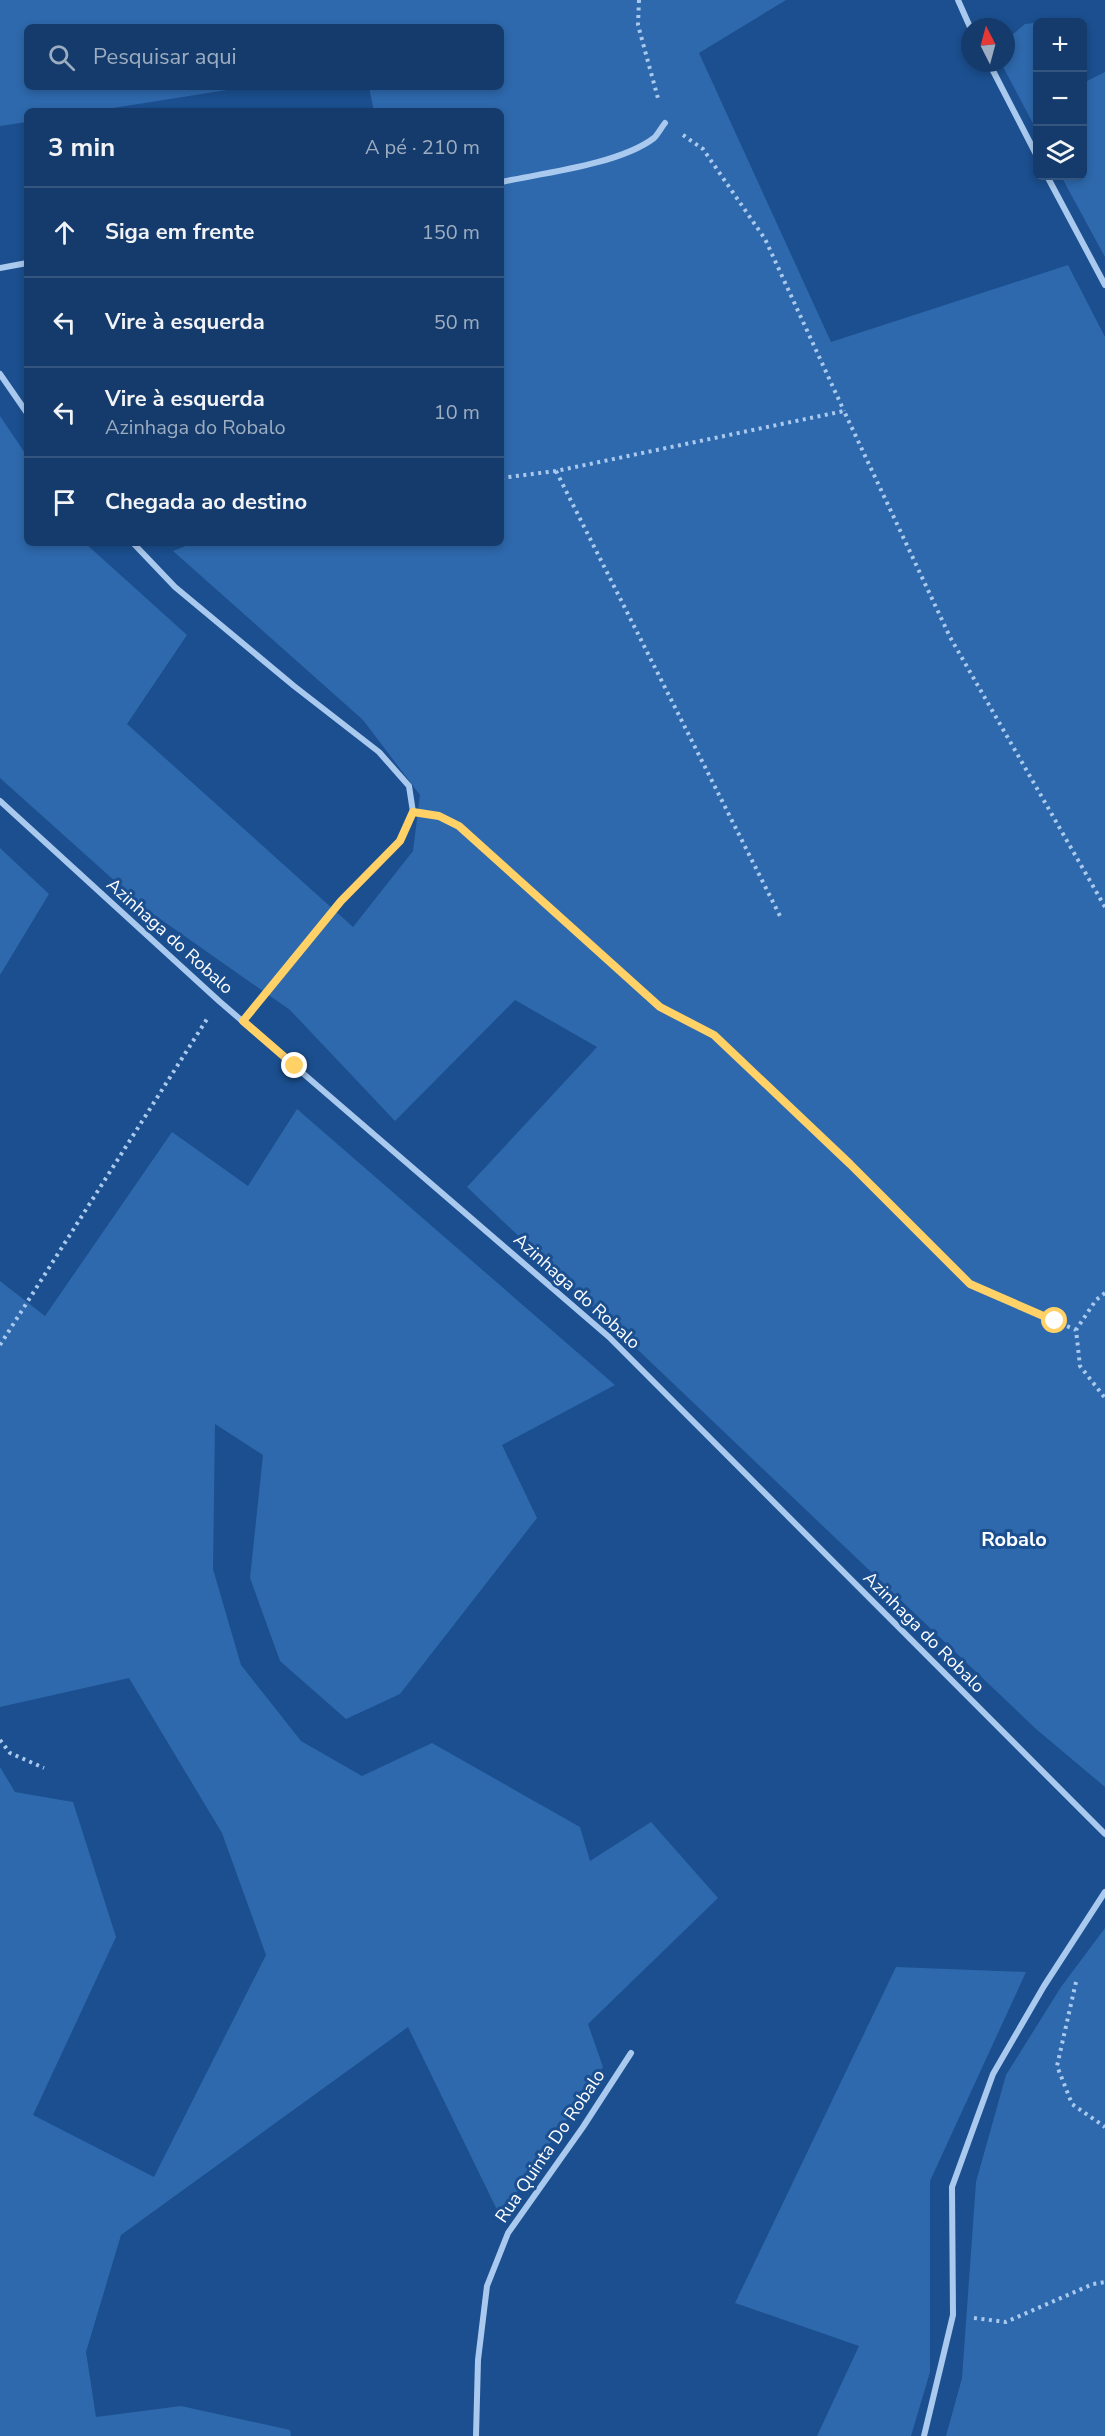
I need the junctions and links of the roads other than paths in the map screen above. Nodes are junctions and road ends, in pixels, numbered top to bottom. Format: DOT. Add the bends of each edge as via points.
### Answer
graph roads {
  1 [pos="958,0"];
  2 [pos="966,18"];
  3 [pos="993,72"];
  4 [pos="665,123"];
  5 [pos="1033,148"];
  6 [pos="1049,180"];
  7 [pos="504,181"];
  8 [pos="24,264"];
  9 [pos="0,268"];
  10 [pos="1105,285"];
  11 [pos="0,374"];
  12 [pos="24,409"];
  13 [pos="136,546"];
  14 [pos="0,801"];
  15 [pos="413,812"];
  16 [pos="243,1021"];
  17 [pos="714,1035"];
  18 [pos="1105,1834"];
  19 [pos="1105,1892"];
  20 [pos="631,2053"];
  21 [pos="476,2436"];
  22 [pos="924,2436"];
  1 -- 2 [label="street"];
  3 -- 5 [label="street"];
  4 -- 7 [label="street" via="655,137 634,150"];
  6 -- 10 [label="street"];
  8 -- 9 [label="street"];
  11 -- 12 [label="street"];
  13 -- 15 [label="street" via="175,587 379,752 409,786"];
  14 -- 16 [label="street, Azinhaga do Robalo"];
  15 -- 16 [label="street" via="400,841 341,901"];
  15 -- 17 [label="lane" via="439,816 459,826 660,1007"];
  16 -- 18 [label="street, Azinhaga do Robalo" via="609,1337"];
  19 -- 22 [label="street" via="993,2074 951,2187 953,2315"];
  20 -- 21 [label="street, Rua Quinta Do Robalo" via="508,2233 487,2286 478,2360"];
}
